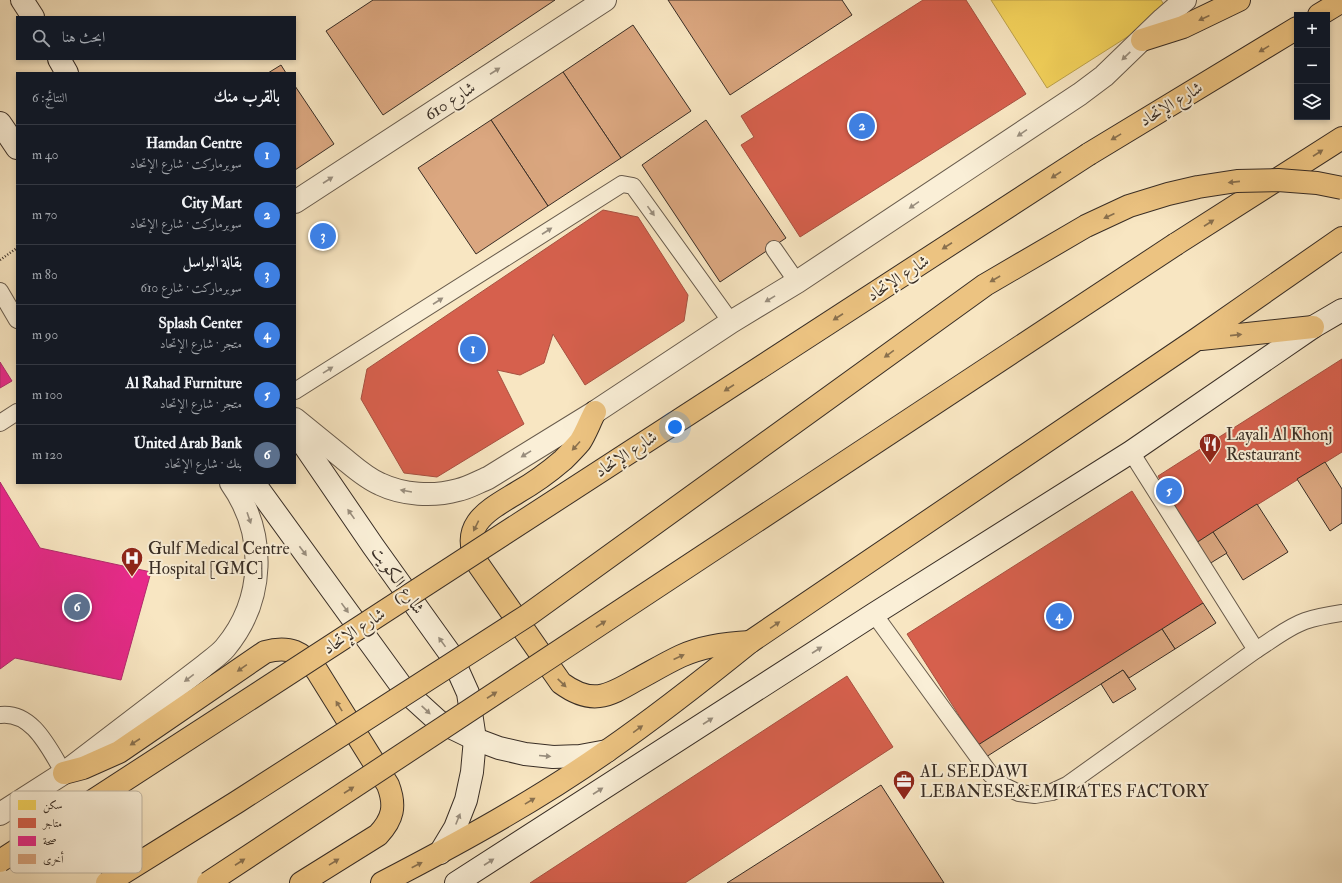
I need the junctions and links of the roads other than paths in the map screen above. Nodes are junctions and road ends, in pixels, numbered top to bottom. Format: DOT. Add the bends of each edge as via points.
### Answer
graph roads {
  1 [pos="605,0"];
  2 [pos="1185,0"];
  3 [pos="1239,0"];
  4 [pos="1342,1"];
  5 [pos="1324,12"];
  6 [pos="1294,30"];
  7 [pos="1142,40"];
  8 [pos="60,60"];
  9 [pos="66,72"];
  10 [pos="1342,138"];
  11 [pos="1342,188"];
  12 [pos="296,201"];
  13 [pos="1342,238"];
  14 [pos="774,249"];
  15 [pos="797,282"];
  16 [pos="0,291"];
  17 [pos="1342,310"];
  18 [pos="16,318"];
  19 [pos="731,322"];
  20 [pos="1313,326"];
  21 [pos="1197,339"];
  22 [pos="296,390"];
  23 [pos="595,412"];
  24 [pos="16,413"];
  25 [pos="296,421"];
  26 [pos="0,423"];
  27 [pos="296,433"];
  28 [pos="1131,452"];
  29 [pos="233,484"];
  30 [pos="255,484"];
  31 [pos="1342,613"];
  32 [pos="874,614"];
  33 [pos="750,642"];
  34 [pos="1256,650"];
  35 [pos="0,715"];
  36 [pos="475,739"];
  37 [pos="607,751"];
  38 [pos="64,773"];
  39 [pos="36,791"];
  40 [pos="108,791"];
  41 [pos="10,808"];
  42 [pos="0,814"];
  43 [pos="440,853"];
  44 [pos="10,855"];
  45 [pos="0,861"];
  46 [pos="142,861"];
  47 [pos="123,873"];
  48 [pos="107,883"];
  49 [pos="208,883"];
  50 [pos="301,883"];
  51 [pos="382,883"];
  52 [pos="456,883"];
  12 -- 1 [label="main road, شارع 610, one-way"];
  2 -- 7 [label="main road"];
  3 -- 7 [label="main road, one-way" via="1183,27"];
  4 -- 5 [label="main road"];
  6 -- 40 [label="main road, شارع الإتحاد, one-way, bridge" via="1089,154"];
  7 -- 15 [label="main road, one-way" via="1104,76 1080,94"];
  8 -- 9 [label="main road"];
  49 -- 10 [label="main road, one-way, bridge" via="1176,244"];
  11 -- 46 [label="main road, one-way, bridge" via="1278,180 1237,181 1168,194 1129,206 1086,226 985,285 528,616"];
  13 -- 21 [label="main road"];
  14 -- 15 [label="lane"];
  15 -- 19 [label="main road, one-way"];
  16 -- 18 [label="lane"];
  17 -- 20 [label="main road"];
  22 -- 19 [label="lane, one-way" via="622,184 633,186"];
  19 -- 23 [label="main road"];
  21 -- 20 [label="main road, one-way"];
  20 -- 28 [label="main road"];
  33 -- 21 [label="main road, one-way"];
  23 -- 25 [label="main road, one-way" via="488,478 458,490 435,494 421,494 380,484"];
  23 -- 33 [label="main road, one-way" via="580,441 564,459 542,477 497,504 479,520 473,530 471,542 478,564 561,683 580,694 591,697 614,693 683,655 727,643"];
  24 -- 26 [label="lane"];
  36 -- 27 [label="main road, شارع الكويت, one-way" via="468,693 451,655"];
  28 -- 32 [label="main road"];
  28 -- 34 [label="lane"];
  29 -- 38 [label="main road, one-way" via="248,514 255,535 257,557 252,598 236,633 224,649 204,666"];
  30 -- 36 [label="main road, one-way" via="405,691 438,721"];
  31 -- 34 [label="lane" via="1304,621"];
  32 -- 34 [label="lane" via="991,775 1004,786 1019,793 1036,795 1052,792 1067,785"];
  52 -- 32 [label="main road, one-way"];
  37 -- 33 [label="main road, one-way" via="680,698"];
  35 -- 38 [label="lane" via="21,718 34,727"];
  36 -- 37 [label="main road, one-way" via="499,748 553,757"];
  43 -- 36 [label="main road, شارع الكويت, one-way" via="455,828 466,800"];
  43 -- 37 [label="main road, one-way" via="531,800"];
  38 -- 39 [label="main road"];
  50 -- 38 [label="main road, one-way" via="378,835 385,827 393,806 388,785 317,671 304,656 295,651 275,649 265,652 119,752"];
  41 -- 42 [label="main road"];
  51 -- 43 [label="main road, one-way"];
  44 -- 45 [label="main road, شارع الإتحاد, one-way, bridge"];
  47 -- 48 [label="main road, one-way, bridge"];
}
